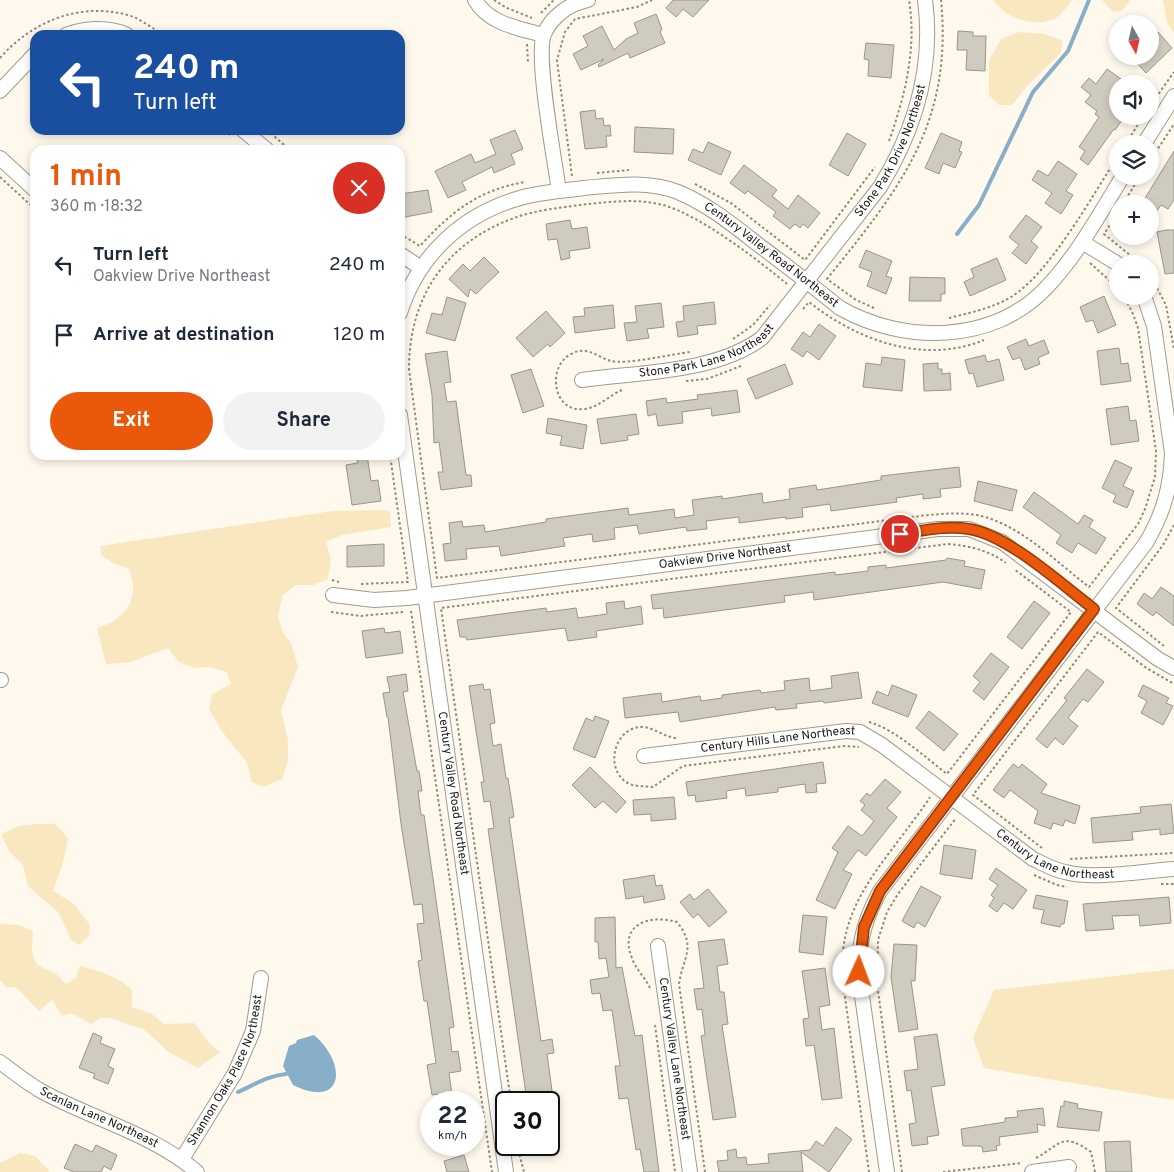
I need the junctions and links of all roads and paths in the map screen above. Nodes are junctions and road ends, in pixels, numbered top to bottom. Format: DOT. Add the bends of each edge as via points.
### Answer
graph roads {
  1 [pos="475,0"];
  2 [pos="494,0"];
  3 [pos="588,0"];
  4 [pos="652,0"];
  5 [pos="909,0"];
  6 [pos="925,0"];
  7 [pos="536,19"];
  8 [pos="89,30"];
  9 [pos="106,30"];
  10 [pos="544,35"];
  11 [pos="30,59"];
  12 [pos="1174,72"];
  13 [pos="0,91"];
  14 [pos="1159,93"];
  15 [pos="1174,96"];
  16 [pos="1174,124"];
  17 [pos="250,135"];
  18 [pos="273,135"];
  19 [pos="1150,135"];
  20 [pos="262,145"];
  21 [pos="284,145"];
  22 [pos="887,146"];
  23 [pos="1159,147"];
  24 [pos="0,158"];
  25 [pos="877,165"];
  26 [pos="1109,170"];
  27 [pos="572,176"];
  28 [pos="0,177"];
  29 [pos="30,185"];
  30 [pos="1117,185"];
  31 [pos="559,192"];
  32 [pos="30,204"];
  33 [pos="1109,226"];
  34 [pos="405,237"];
  35 [pos="1109,238"];
  36 [pos="1082,242"];
  37 [pos="1118,245"];
  38 [pos="420,246"];
  39 [pos="1130,255"];
  40 [pos="405,257"];
  41 [pos="1109,258"];
  42 [pos="805,260"];
  43 [pos="1086,260"];
  44 [pos="421,268"];
  45 [pos="828,279"];
  46 [pos="1109,280"];
  47 [pos="806,282"];
  48 [pos="787,284"];
  49 [pos="1159,292"];
  50 [pos="405,302"];
  51 [pos="1128,305"];
  52 [pos="1147,305"];
  53 [pos="874,308"];
  54 [pos="947,318"];
  55 [pos="1174,349"];
  56 [pos="582,380"];
  57 [pos="405,452"];
  58 [pos="391,460"];
  59 [pos="1174,525"];
  60 [pos="437,578"];
  61 [pos="332,580"];
  62 [pos="341,582"];
  63 [pos="359,584"];
  64 [pos="1088,587"];
  65 [pos="332,595"];
  66 [pos="424,595"];
  67 [pos="1094,609"];
  68 [pos="331,612"];
  69 [pos="1098,632"];
  70 [pos="1166,648"];
  71 [pos="1174,668"];
  72 [pos="644,756"];
  73 [pos="948,774"];
  74 [pos="951,797"];
  75 [pos="956,818"];
  76 [pos="1047,851"];
  77 [pos="1174,853"];
  78 [pos="1064,858"];
  79 [pos="1174,868"];
  80 [pos="658,946"];
  81 [pos="261,978"];
  82 [pos="0,1062"];
  83 [pos="509,1091"];
  84 [pos="519,1156"];
  85 [pos="182,1159"];
  86 [pos="1069,1167"];
  87 [pos="197,1172"];
  88 [pos="492,1172"];
  89 [pos="506,1172"];
  90 [pos="524,1172"];
  91 [pos="690,1172"];
  92 [pos="887,1172"];
  93 [pos="902,1172"];
  94 [pos="1032,1172"];
  1 -- 10 [label="street" via="481,10 493,19"];
  2 -- 7 [label="path"];
  3 -- 10 [label="street" via="563,9"];
  4 -- 27 [label="path" via="637,7 575,19 564,32 557,60"];
  5 -- 22 [label="path" via="912,32 908,73"];
  6 -- 47 [label="street, Stone Park Drive Northeast" via="926,65 908,135 880,187"];
  8 -- 9 [label="street"];
  10 -- 31 [label="street" via="542,63"];
  11 -- 13 [label="street"];
  12 -- 14 [label="path"];
  15 -- 19 [label="street"];
  16 -- 23 [label="path"];
  17 -- 20 [label="street"];
  18 -- 21 [label="path"];
  24 -- 29 [label="street"];
  25 -- 42 [label="path"];
  26 -- 54 [label="path" via="1058,247 1026,284 1011,297"];
  28 -- 32 [label="path"];
  30 -- 36 [label="street, Century Valley Road Northeast"];
  31 -- 44 [label="street, Century Valley Road Northeast" via="523,197 485,212 450,234"];
  31 -- 47 [label="street, Century Valley Road Northeast" via="620,184 675,191 715,211"];
  33 -- 35 [label="path" via="1104,234"];
  34 -- 38 [label="path"];
  36 -- 41 [label="street"];
  36 -- 47 [label="street, Century Valley Road Northeast" via="1058,274 1028,304 990,323 952,332 912,332 872,324 840,308"];
  37 -- 39 [label="path"];
  40 -- 44 [label="street"];
  43 -- 46 [label="path"];
  44 -- 50 [label="street, Century Valley Road Northeast"];
  45 -- 53 [label="path" via="856,300"];
  47 -- 56 [label="street, Stone Park Lane Northeast" via="762,338 735,355 707,364"];
  48 -- 60 [label="path" via="708,226 683,212 643,202 588,204 518,216 479,233 464,244 440,269 425,294 409,352"];
  49 -- 55 [label="path" via="1166,305"];
  51 -- 64 [label="path" via="1138,328 1156,451 1155,478 1138,524"];
  52 -- 67 [label="street" via="1154,326 1172,453 1171,474 1155,528"];
  57 -- 66 [label="street, Century Valley Road Northeast"];
  58 -- 63 [label="path" via="408,582"];
  59 -- 70 [label="path" via="1116,608"];
  61 -- 62 [label="path"];
  65 -- 66 [label="street, Oakview Drive Northeast" via="374,600"];
  66 -- 67 [label="street, Oakview Drive Northeast" via="954,528 980,532 1002,542"];
  66 -- 89 [label="street, Century Valley Road Northeast"];
  67 -- 71 [label="street, Oakview Drive Northeast"];
  67 -- 74 [label="street"];
  68 -- 88 [label="path" via="382,616 411,611"];
  69 -- 76 [label="path" via="973,795"];
  72 -- 74 [label="street, Century Hills Lane Northeast" via="846,731 860,732"];
  73 -- 83 [label="path" via="1071,612 993,554 971,546 948,544 442,608"];
  74 -- 79 [label="street, Century Lane Northeast" via="1033,859 1051,868 1084,875"];
  74 -- 92 [label="street" via="880,891 860,942 861,989"];
  75 -- 93 [label="path" via="898,894 882,924 877,947 877,983"];
  77 -- 78 [label="path"];
  80 -- 91 [label="street, Century Valley Lane Northeast"];
  81 -- 85 [label="street, Shannon Oaks Place Northeast" via="253,1031 235,1073"];
  82 -- 85 [label="street, Scanlan Lane Northeast" via="40,1091"];
  84 -- 90 [label="path"];
  85 -- 87 [label="street, Scanlan Lane Northeast"];
  86 -- 94 [label="street"];
}
